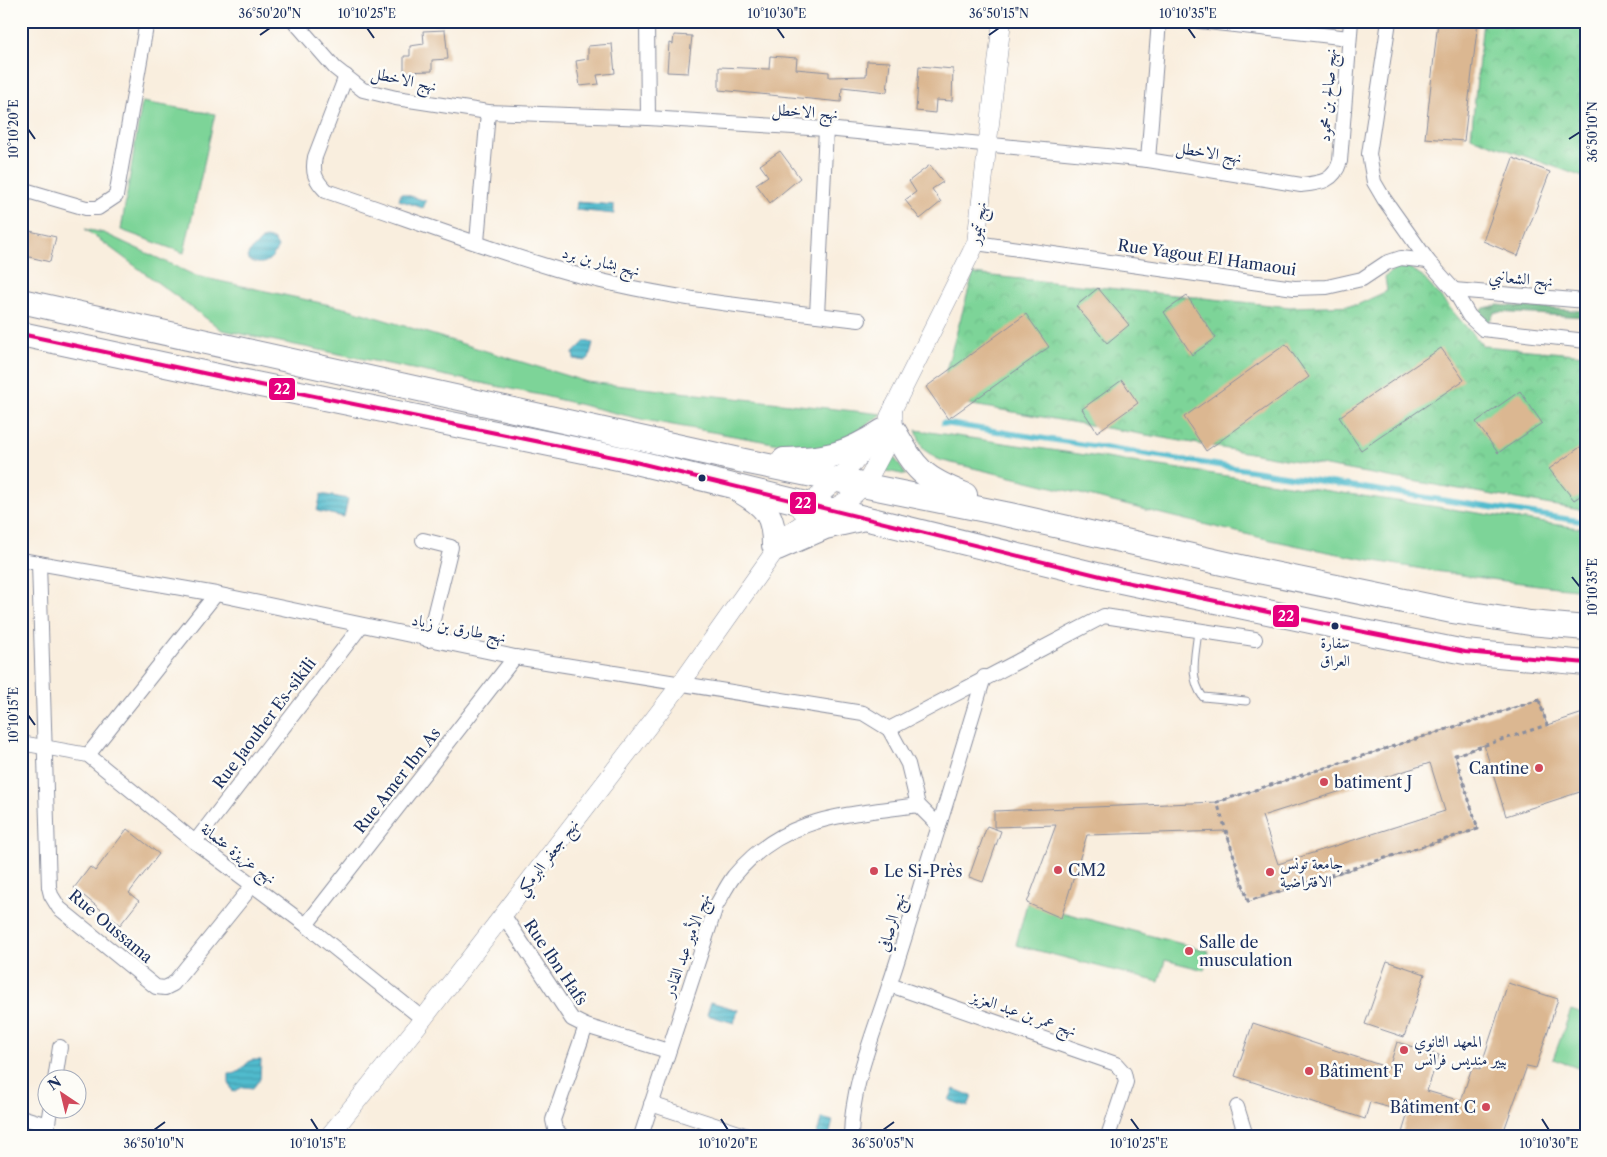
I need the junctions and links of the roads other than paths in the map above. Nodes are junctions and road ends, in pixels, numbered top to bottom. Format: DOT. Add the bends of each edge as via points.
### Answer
graph roads {
  1 [pos="147,21"];
  2 [pos="294,21"];
  3 [pos="647,21"];
  4 [pos="1002,21"];
  5 [pos="1159,21"];
  6 [pos="1199,21"];
  7 [pos="1351,21"];
  8 [pos="1389,21"];
  9 [pos="1349,38"];
  10 [pos="346,76"];
  11 [pos="488,112"];
  12 [pos="648,118"];
  13 [pos="826,129"];
  14 [pos="988,145"];
  15 [pos="1148,160"];
  16 [pos="1337,172"];
  17 [pos="21,189"];
  18 [pos="477,242"];
  19 [pos="976,243"];
  20 [pos="1428,261"];
  21 [pos="1454,290"];
  22 [pos="21,301"];
  23 [pos="1586,301"];
  24 [pos="817,315"];
  25 [pos="859,320"];
  26 [pos="21,334"];
  27 [pos="1586,341"];
  28 [pos="890,423"];
  29 [pos="623,459"];
  30 [pos="744,461"];
  31 [pos="727,484"];
  32 [pos="835,496"];
  33 [pos="1010,515"];
  34 [pos="864,518"];
  35 [pos="1087,533"];
  36 [pos="423,540"];
  37 [pos="776,547"];
  38 [pos="21,560"];
  39 [pos="39,563"];
  40 [pos="216,594"];
  41 [pos="361,626"];
  42 [pos="1586,628"];
  43 [pos="1198,630"];
  44 [pos="1255,639"];
  45 [pos="428,640"];
  46 [pos="515,656"];
  47 [pos="1586,663"];
  48 [pos="984,677"];
  49 [pos="680,685"];
  50 [pos="1246,702"];
  51 [pos="889,728"];
  52 [pos="21,743"];
  53 [pos="44,746"];
  54 [pos="88,755"];
  55 [pos="918,806"];
  56 [pos="939,826"];
  57 [pos="195,842"];
  58 [pos="252,886"];
  59 [pos="504,916"];
  60 [pos="306,925"];
  61 [pos="890,985"];
  62 [pos="423,1019"];
  63 [pos="586,1026"];
  64 [pos="60,1047"];
  65 [pos="668,1051"];
  66 [pos="57,1070"];
  67 [pos="651,1104"];
  68 [pos="1237,1107"];
  69 [pos="21,1117"];
  70 [pos="47,1130"];
  71 [pos="331,1135"];
  72 [pos="562,1136"];
  73 [pos="641,1136"];
  74 [pos="748,1136"];
  75 [pos="851,1136"];
  76 [pos="1108,1136"];
  77 [pos="1246,1136"];
  1 -- 17 [label="street" via="116,196 98,208 86,208"];
  2 -- 10 [label="street, نهج الاخطل"];
  3 -- 12 [label="street"];
  4 -- 14 [label="street, نهج تيمور"];
  5 -- 15 [label="street"];
  6 -- 9 [label="street"];
  7 -- 9 [label="street, نهج صالح بن محمود"];
  8 -- 20 [label="street" via="1369,154 1374,182"];
  9 -- 16 [label="street, نهج صالح بن محمود"];
  10 -- 11 [label="street, نهج الاخطل" via="363,90"];
  10 -- 18 [label="street, نهج بشار بن برد" via="315,157 313,170 318,182 326,191"];
  11 -- 12 [label="street, نهج الاخطل"];
  11 -- 18 [label="street"];
  12 -- 13 [label="street, نهج الاخطل"];
  13 -- 14 [label="street, نهج الاخطل"];
  13 -- 24 [label="street"];
  14 -- 15 [label="street, نهج الاخطل"];
  14 -- 19 [label="street, نهج تيمور"];
  15 -- 16 [label="street, نهج الاخطل" via="1301,185 1318,184"];
  18 -- 24 [label="street, نهج بشار بن برد" via="556,269 618,284 714,303"];
  19 -- 20 [label="street, Rue Yagout El Hamaoui" via="1294,288 1327,287 1362,279 1386,263 1401,258"];
  19 -- 28 [label="street, نهج تيمور"];
  20 -- 21 [label="street"];
  21 -- 23 [label="street, نهج الشعانبي"];
  21 -- 27 [label="street" via="1469,316 1483,329"];
  22 -- 30 [label="highway"];
  24 -- 25 [label="street, نهج بشار بن برد"];
  26 -- 29 [label="highway"];
  28 -- 30 [label="highway" via="858,447 839,455 811,460"];
  28 -- 32 [label="street"];
  28 -- 32 [label="street"];
  28 -- 33 [label="highway" via="923,474 943,487"];
  29 -- 31 [label="highway"];
  29 -- 32 [label="highway" via="694,468"];
  30 -- 32 [label="highway"];
  31 -- 32 [label="highway"];
  31 -- 37 [label="highway" via="755,500 769,514"];
  32 -- 33 [label="highway"];
  32 -- 34 [label="highway"];
  32 -- 35 [label="highway" via="866,497 1050,531"];
  32 -- 37 [label="street, نهج جعفر البرمكي"];
  32 -- 37 [label="street, نهج جعفر البرمكي" via="796,514"];
  33 -- 35 [label="highway"];
  34 -- 37 [label="highway" via="825,527"];
  34 -- 47 [label="highway" via="1121,581 1422,645 1502,657"];
  35 -- 42 [label="highway" via="1452,611"];
  36 -- 45 [label="street" via="451,547"];
  37 -- 49 [label="street, نهج جعفر البرمكي"];
  38 -- 39 [label="street, نهج طارق بن زياد"];
  39 -- 40 [label="street, نهج طارق بن زياد"];
  39 -- 53 [label="street, Rue Oussama"];
  40 -- 41 [label="street, نهج طارق بن زياد"];
  40 -- 54 [label="street"];
  41 -- 45 [label="street, نهج طارق بن زياد"];
  41 -- 57 [label="street, Rue Jaouher Es-sikili"];
  43 -- 44 [label="street"];
  43 -- 48 [label="street" via="1104,616"];
  43 -- 50 [label="lane" via="1193,679 1197,688 1203,697"];
  45 -- 46 [label="street, نهج طارق بن زياد"];
  46 -- 49 [label="street, نهج طارق بن زياد"];
  46 -- 60 [label="street, Rue Amer Ibn As"];
  48 -- 51 [label="street"];
  48 -- 56 [label="street, نهج الرصافي"];
  49 -- 51 [label="street, نهج طارق بن زياد" via="864,714"];
  49 -- 59 [label="street, نهج جعفر البرمكي"];
  51 -- 55 [label="street" via="908,764"];
  52 -- 53 [label="street, نهج عزيزة عثمانة"];
  53 -- 54 [label="street, نهج عزيزة عثمانة"];
  53 -- 58 [label="street, Rue Oussama" via="51,895 59,908 156,987 165,988 173,984"];
  54 -- 57 [label="street, نهج عزيزة عثمانة"];
  55 -- 56 [label="street"];
  55 -- 65 [label="street, نهج الأمير عبد القادر" via="827,817 788,832 756,853 733,877 716,906"];
  56 -- 61 [label="street, نهج الرصافي"];
  57 -- 58 [label="street, نهج عزيزة عثمانة"];
  58 -- 60 [label="street, نهج عزيزة عثمانة"];
  59 -- 62 [label="street, نهج جعفر البرمكي"];
  59 -- 63 [label="street, Rue Ibn Hafs" via="566,1011 572,1019"];
  60 -- 62 [label="street, نهج عزيزة عثمانة"];
  61 -- 75 [label="street, نهج الرصافي" via="857,1081"];
  61 -- 76 [label="street, نهج عمر بن عبد العزيز" via="1116,1064 1124,1072 1124,1092"];
  62 -- 71 [label="street, نهج جعفر البرمكي"];
  63 -- 65 [label="street, Rue Ibn Hafs"];
  63 -- 72 [label="street" via="553,1120 555,1129"];
  64 -- 66 [label="street"];
  65 -- 67 [label="street, نهج الأمير عبد القادر"];
  67 -- 73 [label="street, نهج الأمير عبد القادر"];
  67 -- 74 [label="street"];
  68 -- 77 [label="street"];
  69 -- 70 [label="street"];
}
